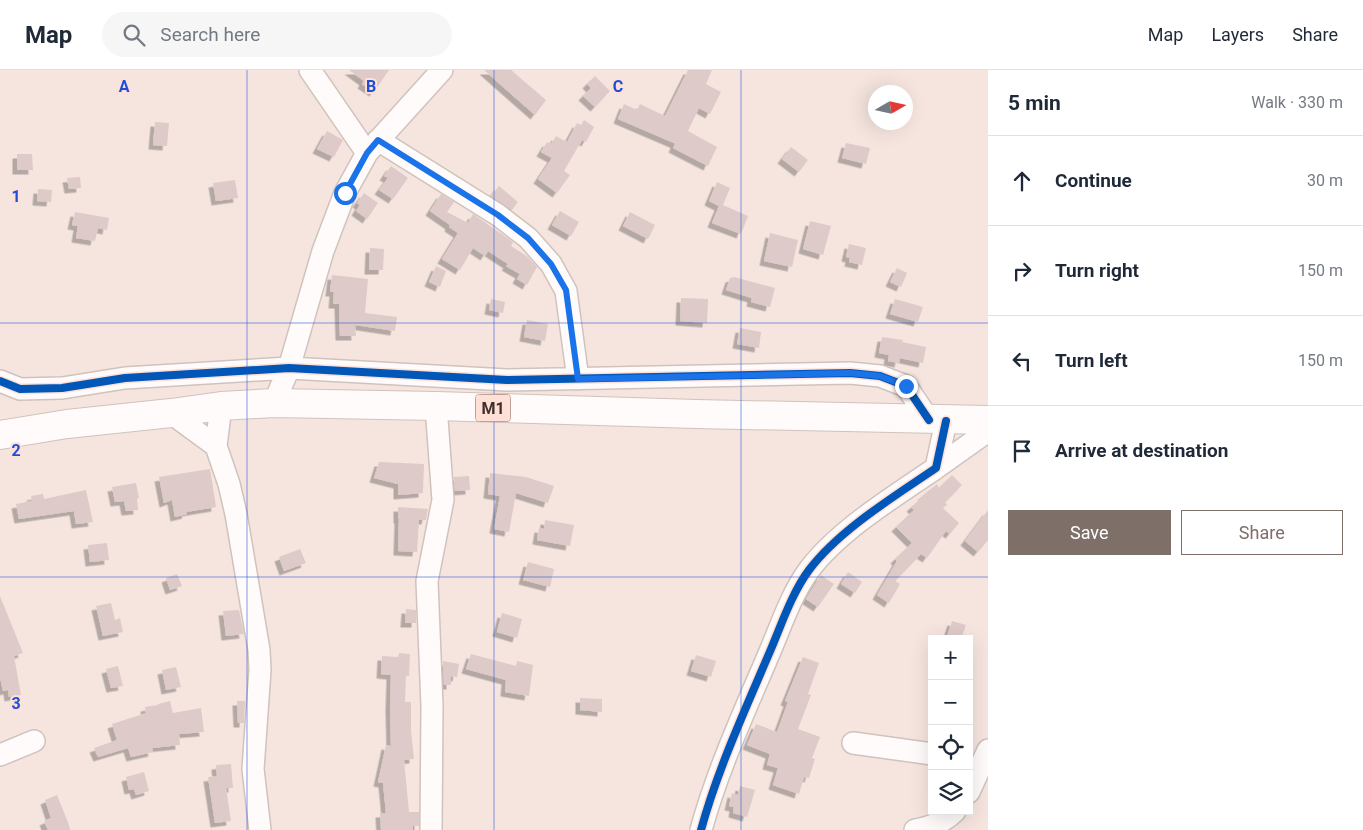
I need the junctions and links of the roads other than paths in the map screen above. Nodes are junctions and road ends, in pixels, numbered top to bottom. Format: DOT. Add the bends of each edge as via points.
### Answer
graph roads {
  1 [pos="310,70"];
  2 [pos="442,70"];
  3 [pos="372,147"];
  4 [pos="289,368"];
  5 [pos="578,379"];
  6 [pos="0,381"];
  7 [pos="274,403"];
  8 [pos="220,406"];
  9 [pos="436,406"];
  10 [pos="171,413"];
  11 [pos="938,420"];
  12 [pos="988,420"];
  13 [pos="988,431"];
  14 [pos="0,435"];
  15 [pos="216,446"];
  16 [pos="936,468"];
  17 [pos="34,741"];
  18 [pos="853,743"];
  19 [pos="928,753"];
  20 [pos="0,755"];
  21 [pos="980,757"];
  22 [pos="973,779"];
  23 [pos="951,815"];
  24 [pos="260,830"];
  25 [pos="431,830"];
  26 [pos="701,830"];
  27 [pos="915,830"];
  1 -- 3 [label="street"];
  2 -- 3 [label="street"];
  3 -- 4 [label="street" via="345,193 323,251"];
  3 -- 5 [label="street" via="498,215 528,238 551,264 566,290"];
  4 -- 5 [label="street" via="506,380"];
  4 -- 6 [label="street" via="125,378 62,388 20,389"];
  4 -- 7 [label="street"];
  5 -- 11 [label="street" via="873,375 906,386"];
  7 -- 8 [label="highway, M1"];
  7 -- 9 [label="highway, M1"];
  8 -- 10 [label="highway, M1"];
  8 -- 15 [label="street"];
  9 -- 11 [label="highway, M1"];
  9 -- 25 [label="street" via="443,500 427,581 432,706"];
  10 -- 14 [label="highway, M1"];
  10 -- 15 [label="street"];
  11 -- 12 [label="highway, M1"];
  11 -- 16 [label="street"];
  13 -- 16 [label="street"];
  15 -- 24 [label="street" via="236,514 259,650 253,769"];
  16 -- 26 [label="street" via="853,526 809,570 761,673 710,798"];
  17 -- 20 [label="street"];
  18 -- 19 [label="street"];
  21 -- 22 [label="street"];
  23 -- 27 [label="street" via="931,827"];
}
